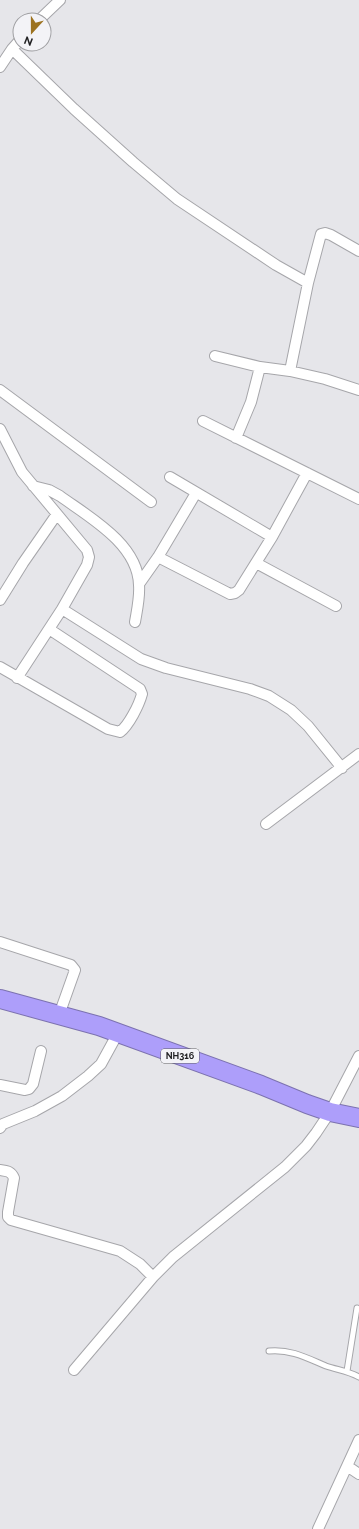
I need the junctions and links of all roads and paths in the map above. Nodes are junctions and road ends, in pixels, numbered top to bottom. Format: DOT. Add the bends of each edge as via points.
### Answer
graph roads {
  1 [pos="60,0"];
  2 [pos="47,12"];
  3 [pos="12,50"];
  4 [pos="14,52"];
  5 [pos="2,61"];
  6 [pos="359,251"];
  7 [pos="308,282"];
  8 [pos="215,356"];
  9 [pos="260,367"];
  10 [pos="290,371"];
  11 [pos="0,390"];
  12 [pos="359,390"];
  13 [pos="203,421"];
  14 [pos="0,429"];
  15 [pos="236,438"];
  16 [pos="307,473"];
  17 [pos="170,477"];
  18 [pos="33,486"];
  19 [pos="196,493"];
  20 [pos="359,499"];
  21 [pos="151,502"];
  22 [pos="57,514"];
  23 [pos="272,537"];
  24 [pos="158,557"];
  25 [pos="256,563"];
  26 [pos="139,584"];
  27 [pos="0,600"];
  28 [pos="336,606"];
  29 [pos="62,609"];
  30 [pos="135,622"];
  31 [pos="49,629"];
  32 [pos="0,667"];
  33 [pos="17,678"];
  34 [pos="359,754"];
  35 [pos="342,768"];
  36 [pos="266,824"];
  37 [pos="0,942"];
  38 [pos="0,998"];
  39 [pos="59,1015"];
  40 [pos="118,1033"];
  41 [pos="41,1051"];
  42 [pos="359,1056"];
  43 [pos="0,1085"];
  44 [pos="330,1112"];
  45 [pos="359,1118"];
  46 [pos="0,1128"];
  47 [pos="0,1170"];
  48 [pos="153,1277"];
  49 [pos="357,1308"];
  50 [pos="269,1351"];
  51 [pos="74,1370"];
  52 [pos="347,1371"];
  53 [pos="359,1376"];
  54 [pos="359,1440"];
  55 [pos="347,1466"];
  56 [pos="359,1474"];
  57 [pos="318,1529"];
  1 -- 2 [label="street"];
  3 -- 5 [label="street"];
  4 -- 7 [label="street" via="74,109 177,199 276,265"];
  6 -- 7 [label="street" via="331,234 321,234"];
  7 -- 10 [label="street"];
  8 -- 9 [label="street"];
  9 -- 10 [label="street"];
  9 -- 15 [label="street" via="251,402"];
  10 -- 12 [label="street" via="324,378"];
  11 -- 21 [label="street"];
  13 -- 15 [label="street"];
  14 -- 18 [label="street" via="22,472"];
  15 -- 16 [label="street"];
  16 -- 20 [label="street"];
  16 -- 23 [label="street"];
  17 -- 19 [label="street"];
  18 -- 22 [label="street"];
  18 -- 26 [label="street" via="60,496 121,543 136,571"];
  19 -- 23 [label="street"];
  19 -- 24 [label="street"];
  22 -- 27 [label="street"];
  22 -- 29 [label="street" via="90,557"];
  23 -- 25 [label="street"];
  24 -- 25 [label="street" via="230,594 239,590"];
  24 -- 26 [label="street"];
  25 -- 28 [label="street"];
  26 -- 30 [label="street"];
  29 -- 31 [label="street"];
  29 -- 35 [label="street" via="141,658 166,668 269,696 291,710 308,726"];
  31 -- 33 [label="street"];
  31 -- 33 [label="street" via="140,689 140,700 125,728 120,732 108,730"];
  32 -- 33 [label="street"];
  34 -- 35 [label="street"];
  35 -- 36 [label="street"];
  37 -- 39 [label="street" via="71,965 75,970"];
  38 -- 39 [label="highway, NH316"];
  39 -- 40 [label="highway, NH316"];
  40 -- 44 [label="highway, NH316"];
  40 -- 46 [label="street" via="101,1064 88,1076 62,1096 3,1124"];
  41 -- 43 [label="street" via="33,1084 29,1089"];
  42 -- 44 [label="street"];
  44 -- 45 [label="highway, NH316"];
  44 -- 48 [label="street" via="316,1133 285,1167 173,1257"];
  47 -- 48 [label="street" via="9,1171 14,1178 8,1212 11,1220 120,1251 140,1264"];
  48 -- 51 [label="street"];
  49 -- 52 [label="lane"];
  50 -- 52 [label="lane" via="292,1352"];
  52 -- 53 [label="lane"];
  54 -- 55 [label="street"];
  55 -- 56 [label="street"];
  55 -- 57 [label="street"];
}
